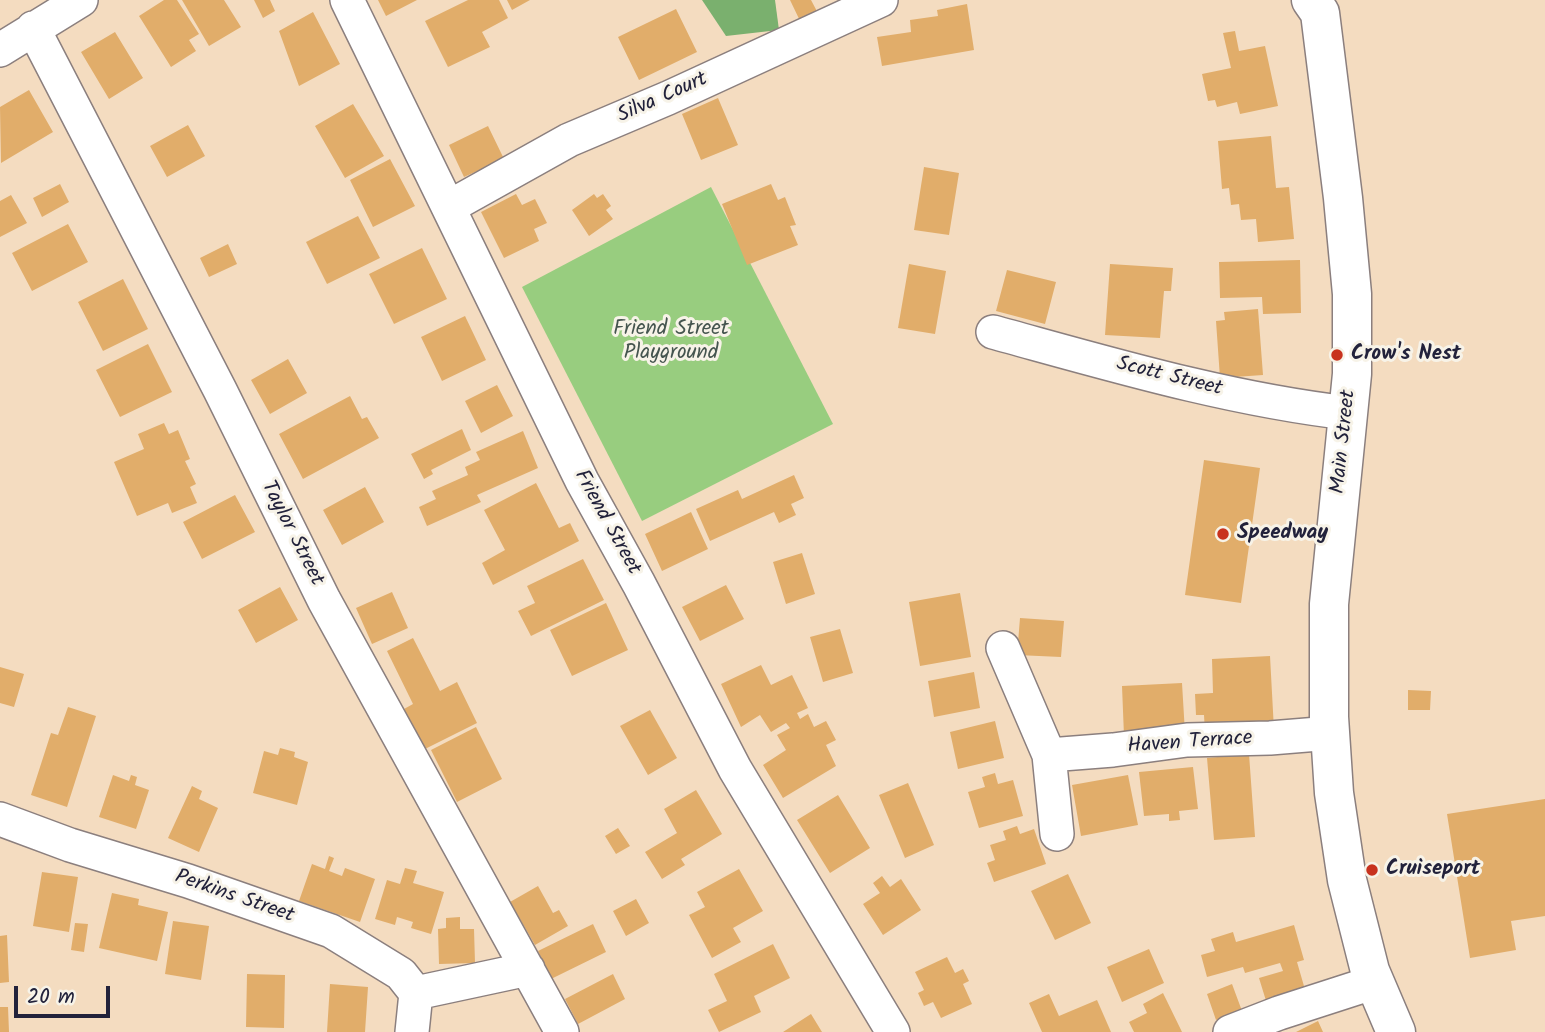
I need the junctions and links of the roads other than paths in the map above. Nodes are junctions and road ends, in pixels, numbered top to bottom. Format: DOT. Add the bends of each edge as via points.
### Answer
graph roads {
  1 [pos="81,0"];
  2 [pos="347,0"];
  3 [pos="881,0"];
  4 [pos="1318,4"];
  5 [pos="33,28"];
  6 [pos="0,50"];
  7 [pos="450,207"];
  8 [pos="993,332"];
  9 [pos="1348,413"];
  10 [pos="1003,648"];
  11 [pos="1331,733"];
  12 [pos="1049,755"];
  13 [pos="0,819"];
  14 [pos="1057,834"];
  15 [pos="528,970"];
  16 [pos="1375,982"];
  17 [pos="416,993"];
  18 [pos="412,1032"];
  19 [pos="562,1032"];
  20 [pos="892,1032"];
  21 [pos="1230,1032"];
  22 [pos="1396,1032"];
  1 -- 5 [label="street"];
  2 -- 7 [label="street, Friend Street"];
  3 -- 7 [label="street, Silva Court" via="569,140"];
  4 -- 9 [label="main road, Main Street" via="1352,293"];
  5 -- 6 [label="street"];
  5 -- 15 [label="street, Taylor Street" via="324,600"];
  7 -- 20 [label="street, Friend Street" via="582,481 735,769"];
  8 -- 9 [label="street, Scott Street" via="1177,382 1293,407"];
  9 -- 11 [label="main road, Main Street" via="1329,604"];
  10 -- 12 [label="street"];
  11 -- 12 [label="street, Haven Terrace" via="1187,740"];
  11 -- 16 [label="main road, Main Street" via="1334,793 1347,880"];
  12 -- 14 [label="street"];
  13 -- 17 [label="street, Perkins Street" via="331,931 401,974"];
  15 -- 17 [label="street"];
  15 -- 19 [label="street, Taylor Street"];
  16 -- 21 [label="street"];
  16 -- 22 [label="main road, Main Street"];
  17 -- 18 [label="street"];
}
